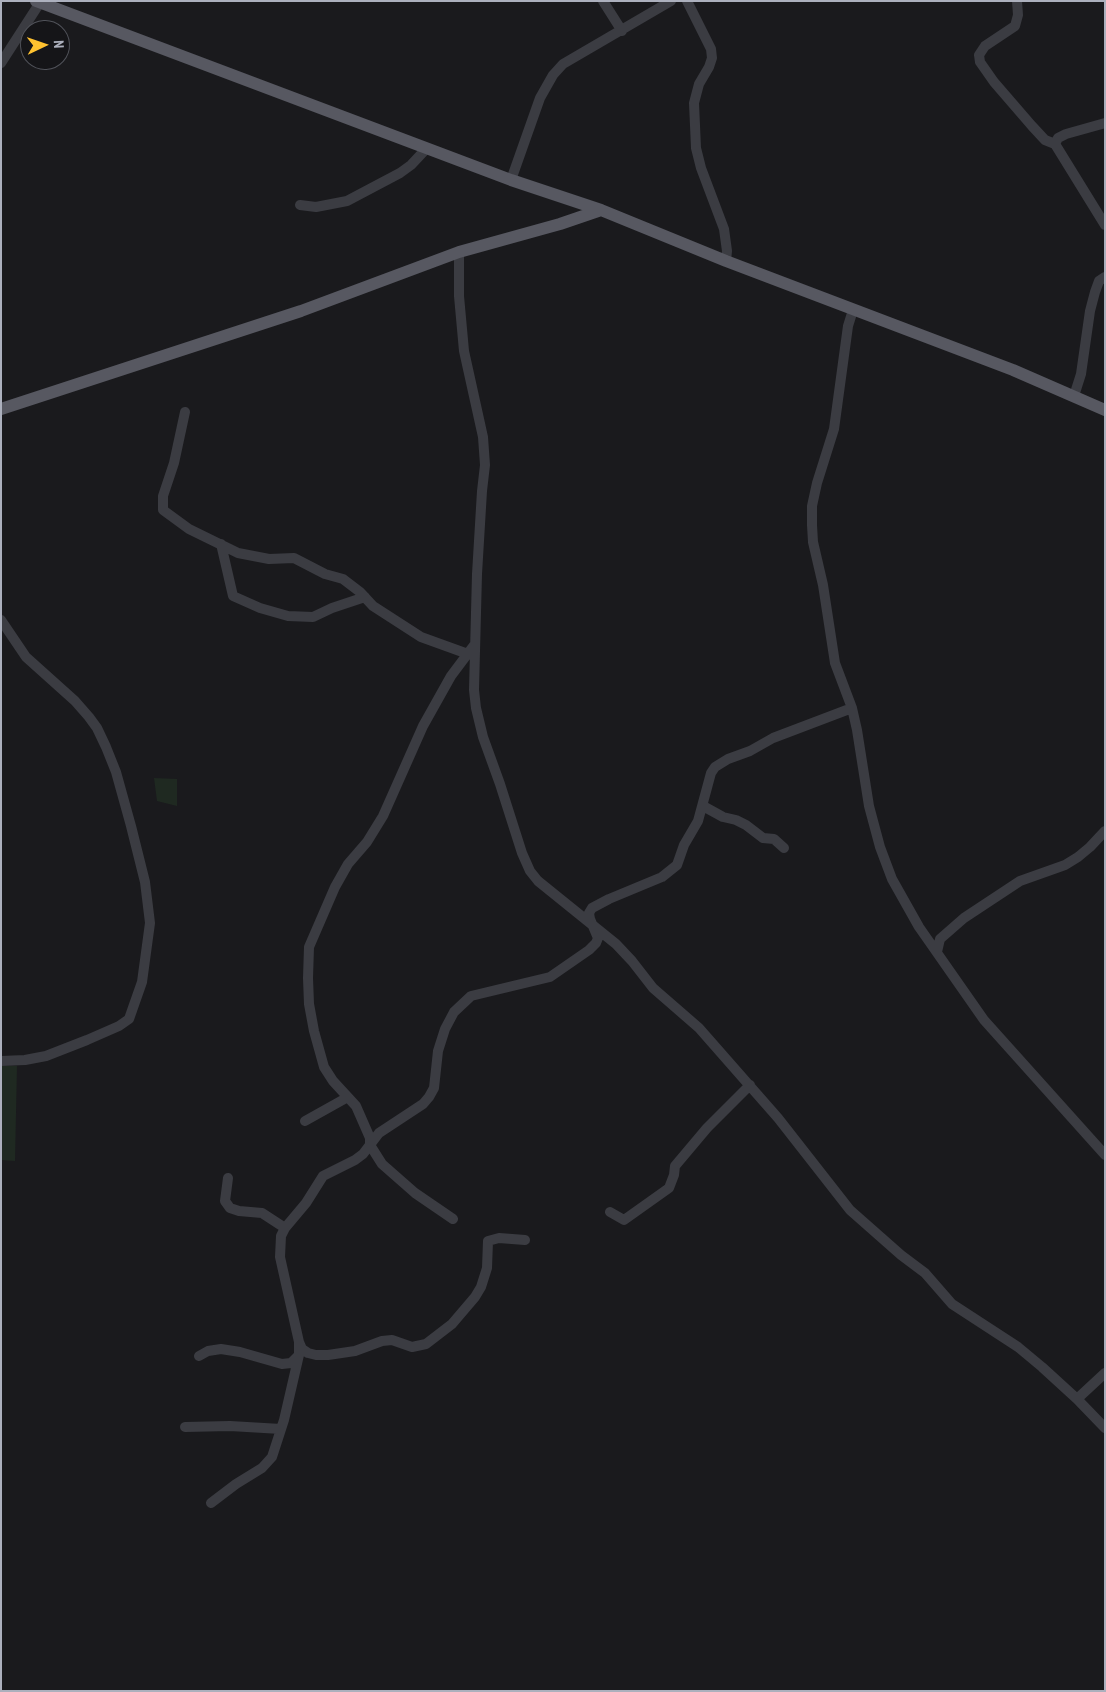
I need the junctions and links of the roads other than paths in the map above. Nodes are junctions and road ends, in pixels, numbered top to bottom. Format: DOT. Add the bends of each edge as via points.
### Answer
graph roads {
  1 [pos="604,1"];
  2 [pos="672,1"];
  3 [pos="687,1"];
  4 [pos="1017,1"];
  5 [pos="39,2"];
  6 [pos="622,31"];
  7 [pos="1,63"];
  8 [pos="1105,123"];
  9 [pos="1055,144"];
  10 [pos="426,148"];
  11 [pos="511,180"];
  12 [pos="300,205"];
  13 [pos="600,210"];
  14 [pos="1105,225"];
  15 [pos="459,252"];
  16 [pos="726,261"];
  17 [pos="1105,277"];
  18 [pos="853,310"];
  19 [pos="1074,396"];
  20 [pos="1,409"];
  21 [pos="1105,410"];
  22 [pos="185,412"];
  23 [pos="221,544"];
  24 [pos="365,597"];
  25 [pos="1,620"];
  26 [pos="476,643"];
  27 [pos="468,654"];
  28 [pos="852,708"];
  29 [pos="703,806"];
  30 [pos="1105,831"];
  31 [pos="784,848"];
  32 [pos="591,924"];
  33 [pos="936,952"];
  34 [pos="1,1061"];
  35 [pos="750,1085"];
  36 [pos="348,1097"];
  37 [pos="305,1121"];
  38 [pos="370,1145"];
  39 [pos="1105,1155"];
  40 [pos="228,1178"];
  41 [pos="610,1212"];
  42 [pos="453,1219"];
  43 [pos="285,1228"];
  44 [pos="525,1240"];
  45 [pos="299,1342"];
  46 [pos="299,1355"];
  47 [pos="199,1356"];
  48 [pos="1105,1373"];
  49 [pos="1077,1399"];
  50 [pos="185,1427"];
  51 [pos="1105,1428"];
  52 [pos="281,1429"];
  53 [pos="211,1503"];
  1 -- 6 [label="street"];
  2 -- 6 [label="street"];
  3 -- 16 [label="street" via="711,50 712,58 694,103 696,148 724,229"];
  4 -- 9 [label="street" via="1015,26 985,46 979,56 980,62 1032,126"];
  5 -- 7 [label="street"];
  5 -- 10 [label="main road"];
  6 -- 11 [label="street" via="563,64 552,75 540,98"];
  8 -- 9 [label="street" via="1066,134"];
  9 -- 14 [label="street"];
  10 -- 11 [label="main road"];
  10 -- 12 [label="street" via="400,173 347,201 316,207"];
  11 -- 13 [label="main road"];
  13 -- 15 [label="main road"];
  13 -- 16 [label="main road"];
  15 -- 20 [label="main road" via="301,311"];
  15 -- 26 [label="street" via="464,351 483,437 485,465"];
  16 -- 18 [label="main road"];
  17 -- 19 [label="street" via="1099,281 1090,311 1081,374"];
  18 -- 19 [label="main road"];
  18 -- 28 [label="street" via="834,429 812,506 813,542 835,663"];
  19 -- 21 [label="main road"];
  22 -- 23 [label="street" via="163,496 163,510 189,529"];
  23 -- 24 [label="street" via="238,553 269,559 294,558 343,579"];
  23 -- 24 [label="street" via="233,596 260,608 288,616 313,617"];
  24 -- 27 [label="street" via="373,606 422,637"];
  25 -- 34 [label="street" via="26,657 75,701 106,747 131,826 145,882 150,923 142,982 129,1019 46,1056"];
  26 -- 27 [label="street"];
  26 -- 32 [label="street" via="476,708 522,853 538,881"];
  27 -- 36 [label="street" via="451,676 423,726 383,816 335,887 309,947 308,978 314,1031 324,1067 332,1082"];
  28 -- 29 [label="street" via="800,726 720,762 711,773"];
  28 -- 33 [label="street" via="869,806 880,848 900,896"];
  29 -- 31 [label="street" via="746,825 763,838 774,839"];
  29 -- 32 [label="street" via="680,860 672,870 592,908 589,913"];
  30 -- 33 [label="street" via="1065,865 1020,881 964,918 940,939"];
  32 -- 35 [label="street" via="627,955 665,999 698,1028"];
  32 -- 38 [label="street" via="597,934 596,943 550,976 471,996 454,1012 444,1029 434,1088 429,1097 379,1133"];
  33 -- 39 [label="street" via="984,1020"];
  35 -- 41 [label="street" via="675,1166 669,1188 624,1220"];
  35 -- 49 [label="street" via="850,1210 924,1272 952,1304 1018,1347"];
  36 -- 37 [label="street"];
  36 -- 38 [label="street" via="356,1106"];
  38 -- 42 [label="street" via="382,1164"];
  38 -- 43 [label="street" via="354,1160 323,1176"];
  40 -- 43 [label="street" via="225,1200 230,1208 262,1213"];
  43 -- 45 [label="street" via="280,1236 280,1257"];
  44 -- 45 [label="street" via="499,1238 488,1241 488,1268 478,1292 452,1324 426,1344 412,1347 392,1340 355,1351 316,1355 302,1349"];
  45 -- 46 [label="street"];
  46 -- 47 [label="street" via="290,1363 282,1364 221,1349"];
  46 -- 52 [label="street"];
  48 -- 49 [label="street"];
  49 -- 51 [label="street"];
  50 -- 52 [label="street"];
  52 -- 53 [label="street" via="272,1457 262,1468"];
}
